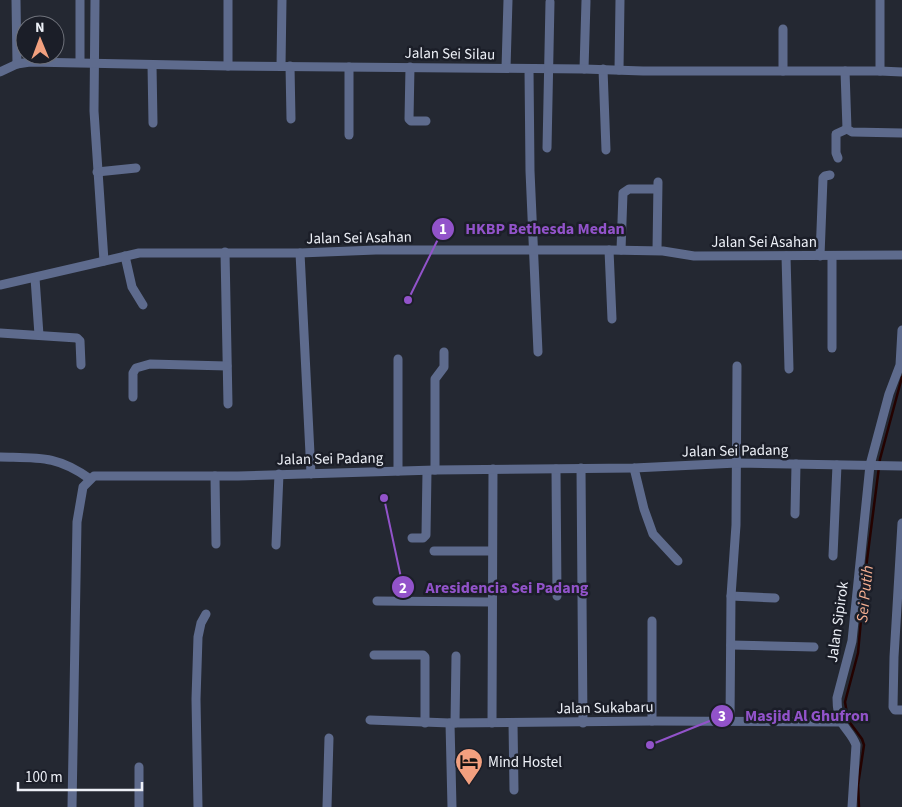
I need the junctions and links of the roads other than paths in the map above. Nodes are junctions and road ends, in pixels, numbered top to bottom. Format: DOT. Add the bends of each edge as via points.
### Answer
graph roads {
  1 [pos="16,0"];
  2 [pos="80,0"];
  3 [pos="95,0"];
  4 [pos="228,0"];
  5 [pos="282,0"];
  6 [pos="508,0"];
  7 [pos="586,0"];
  8 [pos="620,0"];
  9 [pos="880,0"];
  10 [pos="550,2"];
  11 [pos="16,15"];
  12 [pos="783,29"];
  13 [pos="65,62"];
  14 [pos="80,62"];
  15 [pos="94,64"];
  16 [pos="15,65"];
  17 [pos="152,65"];
  18 [pos="228,66"];
  19 [pos="285,66"];
  20 [pos="348,67"];
  21 [pos="410,67"];
  22 [pos="506,68"];
  23 [pos="529,69"];
  24 [pos="550,69"];
  25 [pos="584,69"];
  26 [pos="603,69"];
  27 [pos="619,70"];
  28 [pos="880,70"];
  29 [pos="783,71"];
  30 [pos="845,71"];
  31 [pos="0,72"];
  32 [pos="902,72"];
  33 [pos="291,119"];
  34 [pos="426,121"];
  35 [pos="153,123"];
  36 [pos="847,128"];
  37 [pos="902,133"];
  38 [pos="349,136"];
  39 [pos="547,148"];
  40 [pos="606,150"];
  41 [pos="838,158"];
  42 [pos="136,168"];
  43 [pos="97,172"];
  44 [pos="830,175"];
  45 [pos="534,250"];
  46 [pos="609,250"];
  47 [pos="621,250"];
  48 [pos="656,250"];
  49 [pos="225,252"];
  50 [pos="300,253"];
  51 [pos="902,255"];
  52 [pos="125,256"];
  53 [pos="786,256"];
  54 [pos="820,256"];
  55 [pos="832,256"];
  56 [pos="104,261"];
  57 [pos="39,277"];
  58 [pos="0,285"];
  59 [pos="143,305"];
  60 [pos="612,319"];
  61 [pos="902,330"];
  62 [pos="0,333"];
  63 [pos="39,335"];
  64 [pos="832,348"];
  65 [pos="444,352"];
  66 [pos="538,352"];
  67 [pos="398,359"];
  68 [pos="81,365"];
  69 [pos="227,366"];
  70 [pos="737,366"];
  71 [pos="789,369"];
  72 [pos="133,397"];
  73 [pos="228,404"];
  74 [pos="0,457"];
  75 [pos="737,463"];
  76 [pos="796,464"];
  77 [pos="837,465"];
  78 [pos="876,466"];
  79 [pos="902,466"];
  80 [pos="581,468"];
  81 [pos="634,468"];
  82 [pos="556,469"];
  83 [pos="431,470"];
  84 [pos="492,470"];
  85 [pos="398,471"];
  86 [pos="279,474"];
  87 [pos="311,474"];
  88 [pos="215,476"];
  89 [pos="95,477"];
  90 [pos="795,514"];
  91 [pos="902,523"];
  92 [pos="412,538"];
  93 [pos="216,544"];
  94 [pos="276,545"];
  95 [pos="434,551"];
  96 [pos="492,551"];
  97 [pos="833,556"];
  98 [pos="678,561"];
  99 [pos="557,596"];
  100 [pos="731,596"];
  101 [pos="775,598"];
  102 [pos="377,601"];
  103 [pos="491,602"];
  104 [pos="206,614"];
  105 [pos="652,621"];
  106 [pos="731,645"];
  107 [pos="814,647"];
  108 [pos="374,655"];
  109 [pos="456,656"];
  110 [pos="902,710"];
  111 [pos="370,720"];
  112 [pos="652,721"];
  113 [pos="730,721"];
  114 [pos="583,722"];
  115 [pos="841,722"];
  116 [pos="425,723"];
  117 [pos="453,723"];
  118 [pos="492,723"];
  119 [pos="513,723"];
  120 [pos="329,738"];
  121 [pos="139,766"];
  122 [pos="514,790"];
  123 [pos="72,807"];
  124 [pos="139,807"];
  125 [pos="198,807"];
  126 [pos="327,807"];
  127 [pos="452,807"];
  128 [pos="852,807"];
  1 -- 11 [label="street"];
  2 -- 14 [label="street"];
  3 -- 15 [label="street"];
  4 -- 18 [label="street"];
  5 -- 19 [label="street"];
  6 -- 22 [label="street"];
  7 -- 25 [label="street"];
  8 -- 27 [label="street"];
  9 -- 28 [label="street"];
  10 -- 24 [label="street"];
  12 -- 29 [label="street"];
  13 -- 14 [label="street, Jalan Sei Silau"];
  14 -- 15 [label="street, Jalan Sei Silau"];
  15 -- 17 [label="street, Jalan Sei Silau"];
  15 -- 43 [label="street"];
  16 -- 31 [label="street, Jalan Sei Silau"];
  17 -- 18 [label="street, Jalan Sei Silau"];
  17 -- 35 [label="street"];
  18 -- 19 [label="street, Jalan Sei Silau"];
  19 -- 20 [label="street, Jalan Sei Silau"];
  19 -- 33 [label="street"];
  20 -- 21 [label="street, Jalan Sei Silau"];
  20 -- 38 [label="street"];
  21 -- 22 [label="street, Jalan Sei Silau"];
  21 -- 34 [label="street" via="409,119"];
  22 -- 23 [label="street, Jalan Sei Silau"];
  23 -- 24 [label="street, Jalan Sei Silau"];
  23 -- 45 [label="street"];
  24 -- 25 [label="street, Jalan Sei Silau"];
  24 -- 39 [label="street"];
  25 -- 26 [label="street, Jalan Sei Silau"];
  26 -- 27 [label="street, Jalan Sei Silau"];
  26 -- 40 [label="street"];
  27 -- 29 [label="street, Jalan Sei Silau"];
  28 -- 30 [label="street, Jalan Sei Silau"];
  28 -- 32 [label="street, Jalan Sei Silau"];
  29 -- 30 [label="street, Jalan Sei Silau"];
  30 -- 36 [label="street"];
  36 -- 37 [label="street" via="852,132"];
  36 -- 41 [label="street" via="836,134"];
  42 -- 43 [label="street"];
  43 -- 56 [label="street"];
  44 -- 54 [label="street" via="823,178"];
  45 -- 46 [label="street, Jalan Sei Asahan"];
  45 -- 50 [label="street, Jalan Sei Asahan"];
  45 -- 66 [label="street"];
  46 -- 47 [label="street, Jalan Sei Asahan"];
  46 -- 60 [label="street"];
  47 -- 48 [label="street, Jalan Sei Asahan"];
  47 -- 48 [label="street" via="623,193 629,189 657,186"];
  48 -- 53 [label="street, Jalan Sei Asahan" via="694,256"];
  49 -- 50 [label="street, Jalan Sei Asahan"];
  49 -- 52 [label="street, Jalan Sei Asahan"];
  49 -- 69 [label="street"];
  50 -- 87 [label="street"];
  51 -- 55 [label="street, Jalan Sei Asahan"];
  52 -- 56 [label="street, Jalan Sei Asahan"];
  52 -- 59 [label="street" via="132,288"];
  53 -- 54 [label="street, Jalan Sei Asahan"];
  53 -- 71 [label="street"];
  54 -- 55 [label="street, Jalan Sei Asahan"];
  55 -- 64 [label="street"];
  56 -- 57 [label="street, Jalan Sei Asahan"];
  57 -- 58 [label="street, Jalan Sei Asahan"];
  57 -- 63 [label="street"];
  61 -- 78 [label="street, Jalan Sipirok" via="900,365 889,394"];
  62 -- 63 [label="street"];
  63 -- 68 [label="street" via="79,339"];
  65 -- 83 [label="street" via="444,367 435,379"];
  67 -- 85 [label="street"];
  69 -- 72 [label="street" via="150,364 136,368"];
  69 -- 73 [label="street"];
  70 -- 75 [label="street"];
  74 -- 89 [label="street" via="61,462"];
  75 -- 76 [label="street, Jalan Sei Padang"];
  75 -- 81 [label="street, Jalan Sei Padang"];
  75 -- 100 [label="street"];
  76 -- 77 [label="street, Jalan Sei Padang"];
  76 -- 90 [label="street"];
  77 -- 78 [label="street, Jalan Sei Padang"];
  77 -- 97 [label="street"];
  78 -- 79 [label="street, Jalan Sei Padang"];
  78 -- 115 [label="street, Jalan Sipirok" via="852,641 837,698"];
  80 -- 81 [label="street, Jalan Sei Padang"];
  80 -- 82 [label="street, Jalan Sei Padang"];
  80 -- 114 [label="street"];
  81 -- 98 [label="street" via="653,534"];
  82 -- 84 [label="street, Jalan Sei Padang"];
  82 -- 99 [label="street"];
  83 -- 84 [label="street, Jalan Sei Padang"];
  83 -- 85 [label="street, Jalan Sei Padang"];
  83 -- 92 [label="street" via="426,535 424,538"];
  84 -- 96 [label="street"];
  85 -- 87 [label="street, Jalan Sei Padang"];
  86 -- 87 [label="street, Jalan Sei Padang"];
  86 -- 88 [label="street, Jalan Sei Padang"];
  86 -- 94 [label="street"];
  88 -- 89 [label="street, Jalan Sei Padang"];
  88 -- 93 [label="street"];
  89 -- 123 [label="street" via="83,488 77,522"];
  91 -- 110 [label="street" via="893,707 894,710"];
  95 -- 96 [label="street"];
  96 -- 103 [label="street"];
  100 -- 101 [label="street"];
  100 -- 106 [label="street"];
  102 -- 103 [label="street"];
  103 -- 118 [label="street"];
  104 -- 125 [label="street" via="198,637"];
  105 -- 112 [label="street"];
  106 -- 107 [label="street"];
  106 -- 113 [label="street"];
  108 -- 116 [label="street" via="425,657"];
  109 -- 117 [label="street"];
  111 -- 116 [label="street, Jalan Sukabaru"];
  112 -- 113 [label="street, Jalan Sukabaru"];
  112 -- 114 [label="street, Jalan Sukabaru"];
  113 -- 115 [label="street, Jalan Sukabaru"];
  114 -- 119 [label="street, Jalan Sukabaru"];
  115 -- 128 [label="street, Jalan Sipirok" via="856,745"];
  116 -- 117 [label="street, Jalan Sukabaru"];
  117 -- 118 [label="street, Jalan Sukabaru"];
  117 -- 127 [label="street"];
  118 -- 119 [label="street, Jalan Sukabaru"];
  119 -- 122 [label="street"];
  120 -- 126 [label="street"];
  121 -- 124 [label="street"];
}
